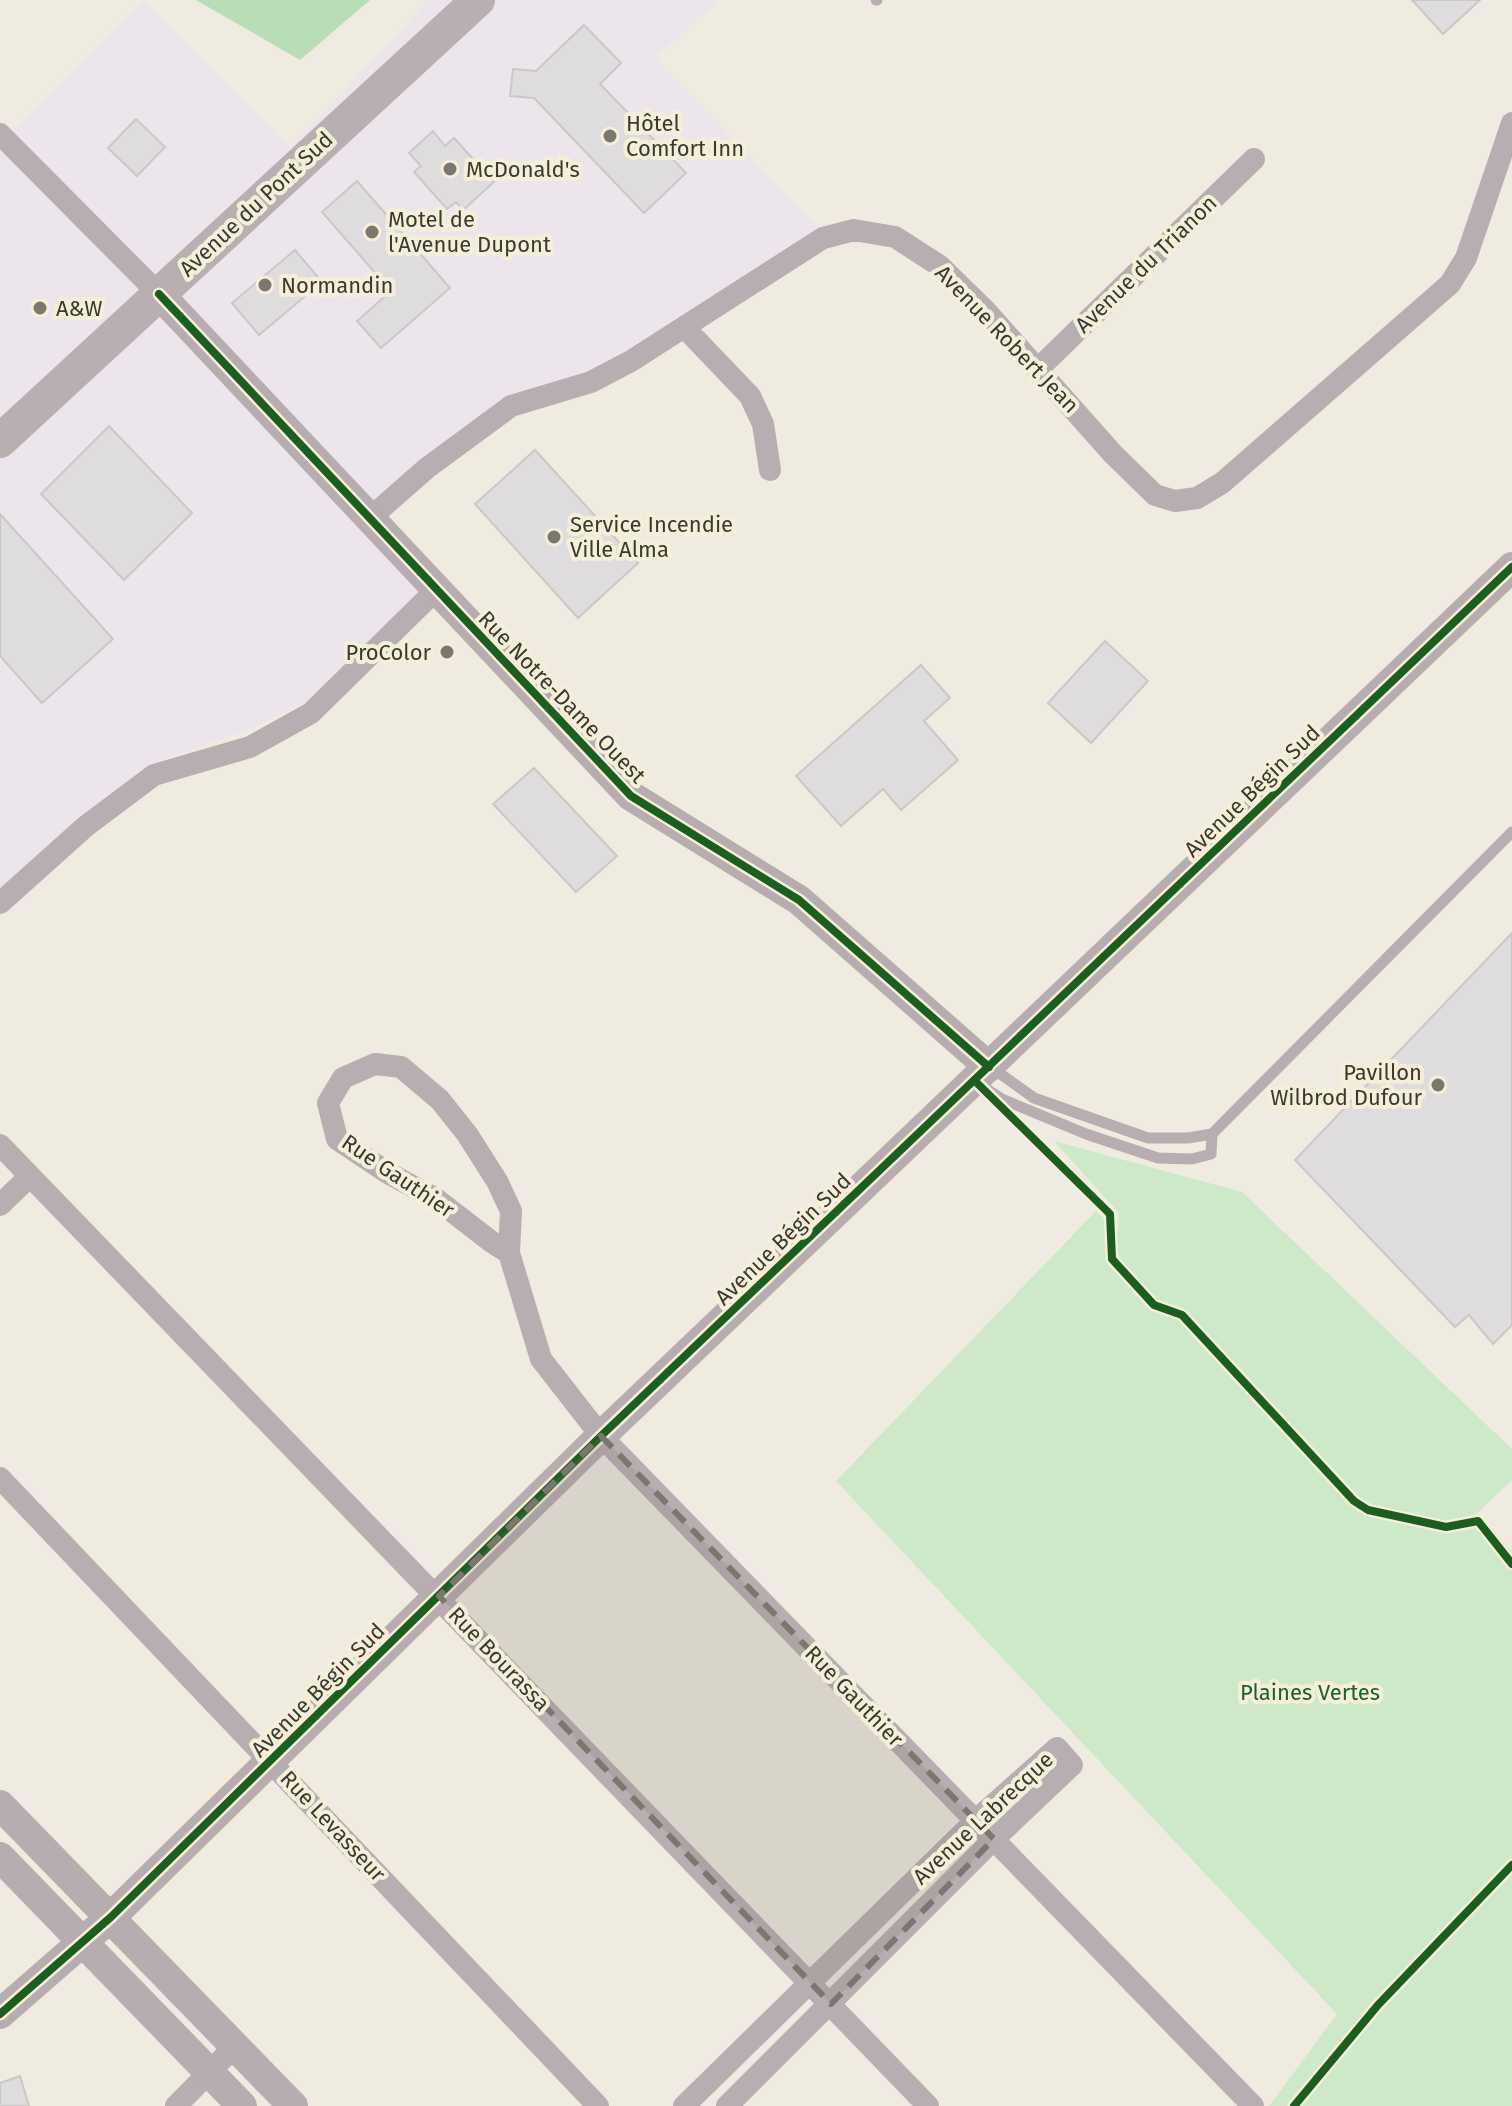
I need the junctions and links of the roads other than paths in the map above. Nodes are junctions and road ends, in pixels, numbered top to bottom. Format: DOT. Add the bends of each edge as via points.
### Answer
graph roads {
  1 [pos="447,0"];
  2 [pos="478,0"];
  3 [pos="1512,123"];
  4 [pos="0,134"];
  5 [pos="1254,159"];
  6 [pos="153,287"];
  7 [pos="684,327"];
  8 [pos="1038,369"];
  9 [pos="0,416"];
  10 [pos="0,441"];
  11 [pos="770,470"];
  12 [pos="370,518"];
  13 [pos="1512,567"];
  14 [pos="436,590"];
  15 [pos="1512,832"];
  16 [pos="0,903"];
  17 [pos="982,1074"];
  18 [pos="1212,1134"];
  19 [pos="0,1145"];
  20 [pos="30,1176"];
  21 [pos="0,1205"];
  22 [pos="509,1253"];
  23 [pos="601,1436"];
  24 [pos="0,1478"];
  25 [pos="439,1596"];
  26 [pos="272,1761"];
  27 [pos="0,1805"];
  28 [pos="975,1821"];
  29 [pos="994,1839"];
  30 [pos="0,1857"];
  31 [pos="111,1917"];
  32 [pos="84,1942"];
  33 [pos="810,1983"];
  34 [pos="831,2004"];
  35 [pos="0,2014"];
  36 [pos="235,2046"];
  37 [pos="210,2072"];
  38 [pos="176,2106"];
  39 [pos="242,2106"];
  40 [pos="293,2106"];
  41 [pos="598,2106"];
  42 [pos="684,2106"];
  43 [pos="727,2106"];
  44 [pos="928,2106"];
  45 [pos="1253,2106"];
  1 -- 6 [label="main road, Avenue du Pont Sud"];
  2 -- 6 [label="main road, Avenue du Pont Sud"];
  3 -- 8 [label="street, Avenue Robert Jean" via="1466,258 1450,284 1222,483 1197,498 1175,501 1155,495"];
  4 -- 6 [label="street"];
  5 -- 8 [label="street, Avenue du Trianon"];
  6 -- 9 [label="main road, Avenue du Pont Sud"];
  6 -- 10 [label="main road, Avenue du Pont Sud"];
  6 -- 12 [label="street, Rue Notre-Dame Ouest"];
  7 -- 8 [label="street, Avenue Robert Jean" via="823,238 854,230 895,237 940,266"];
  7 -- 11 [label="street" via="750,396 763,424"];
  7 -- 12 [label="street, Avenue Robert Jean" via="591,382 511,406"];
  12 -- 14 [label="street, Rue Notre-Dame Ouest"];
  13 -- 17 [label="street, Avenue Bégin Sud"];
  14 -- 16 [label="street" via="311,713 250,747 154,775 86,826"];
  14 -- 17 [label="street, Rue Notre-Dame Ouest" via="631,796 799,900"];
  15 -- 18 [label="lane"];
  17 -- 18 [label="lane" via="1148,1138"];
  17 -- 18 [label="lane" via="1002,1099 1158,1158 1211,1154"];
  17 -- 23 [label="street, Avenue Bégin Sud"];
  19 -- 20 [label="street, Rue Bourassa"];
  20 -- 21 [label="street"];
  20 -- 25 [label="street, Rue Bourassa"];
  22 -- 22 [label="street, Rue Gauthier" via="511,1211 502,1191 440,1100 401,1067 375,1064 343,1078 328,1103 337,1139 436,1199"];
  22 -- 23 [label="street, Rue Gauthier" via="541,1359"];
  23 -- 25 [label="street, Avenue Bégin Sud"];
  23 -- 28 [label="street, Rue Gauthier"];
  24 -- 26 [label="street, Rue Levasseur"];
  25 -- 26 [label="street, Avenue Bégin Sud"];
  25 -- 33 [label="street, Rue Bourassa"];
  26 -- 31 [label="street, Avenue Bégin Sud"];
  26 -- 41 [label="street, Rue Levasseur"];
  27 -- 31 [label="street"];
  28 -- 29 [label="street, Rue Gauthier"];
  28 -- 29 [label="street, Avenue Labrecque" via="1057,1748 1072,1765"];
  28 -- 33 [label="street, Avenue Labrecque"];
  29 -- 34 [label="street, Avenue Labrecque"];
  29 -- 45 [label="street, Rue Gauthier"];
  30 -- 32 [label="street"];
  31 -- 32 [label="street, Avenue Bégin Sud"];
  31 -- 36 [label="street"];
  32 -- 35 [label="street, Avenue Bégin Sud"];
  32 -- 37 [label="street"];
  33 -- 34 [label="street, Rue Bourassa"];
  33 -- 42 [label="street, Avenue Labrecque"];
  34 -- 43 [label="street, Avenue Labrecque"];
  34 -- 44 [label="street, Rue Bourassa"];
  36 -- 37 [label="street"];
  36 -- 40 [label="street"];
  37 -- 38 [label="street"];
  37 -- 39 [label="street"];
}
